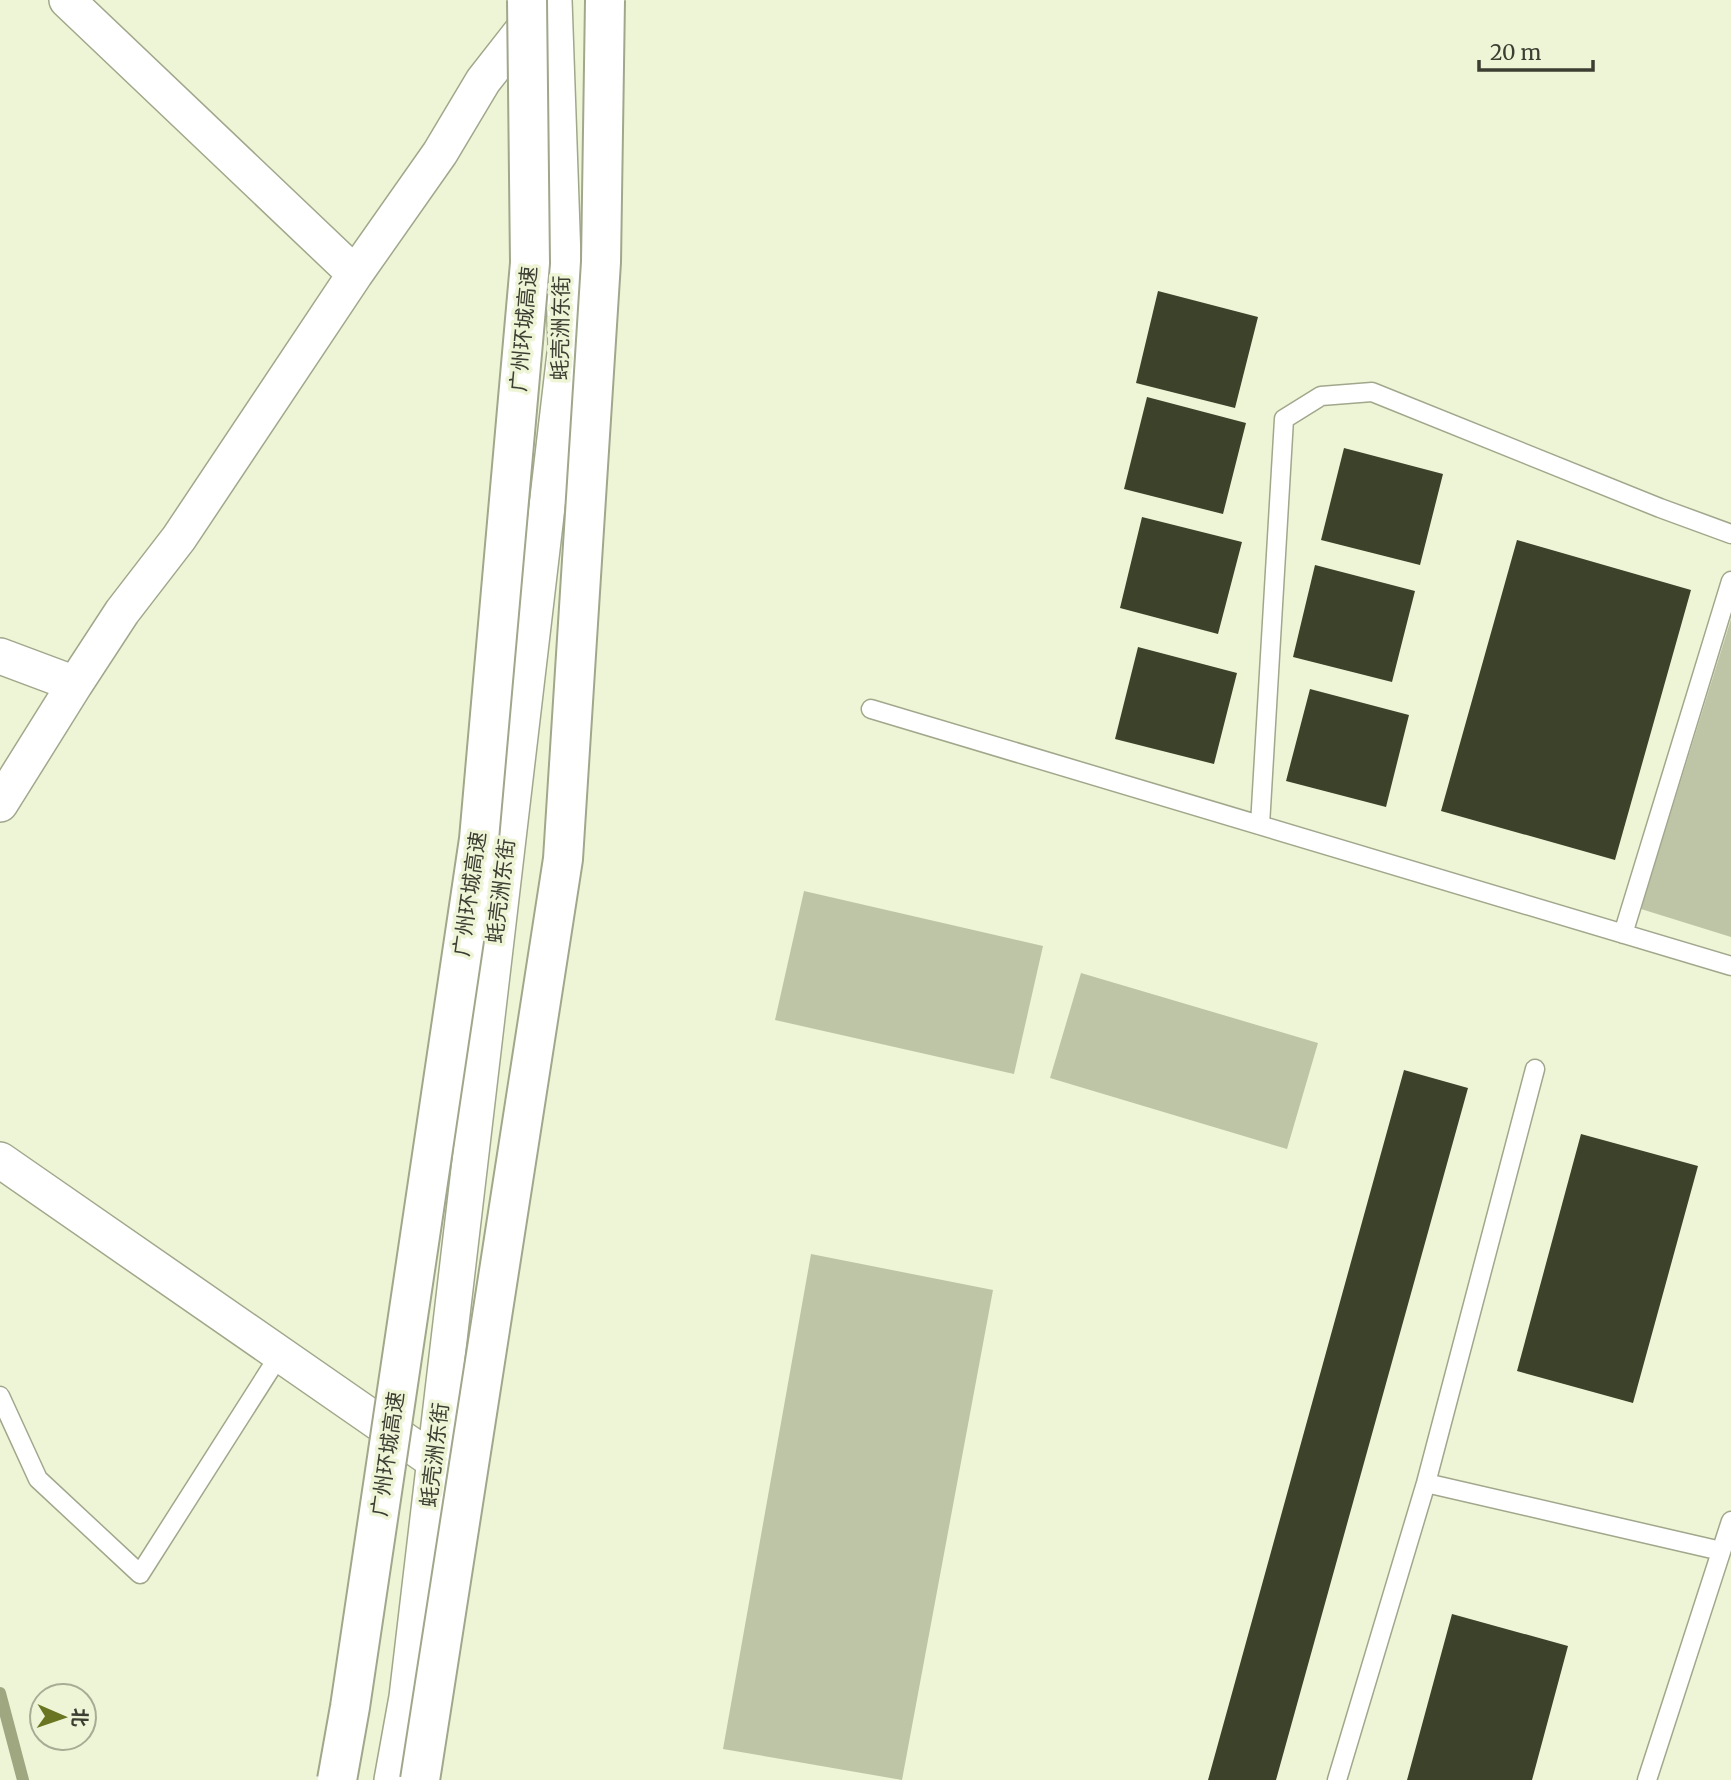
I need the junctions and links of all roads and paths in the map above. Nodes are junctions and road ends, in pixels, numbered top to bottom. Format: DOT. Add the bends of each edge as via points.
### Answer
graph roads {
  1 [pos="67,0"];
  2 [pos="527,0"];
  3 [pos="547,0"];
  4 [pos="554,0"];
  5 [pos="605,0"];
  6 [pos="355,274"];
  7 [pos="1731,534"];
  8 [pos="1731,581"];
  9 [pos="0,656"];
  10 [pos="75,684"];
  11 [pos="871,709"];
  12 [pos="0,804"];
  13 [pos="1260,825"];
  14 [pos="1623,934"];
  15 [pos="1731,966"];
  16 [pos="1535,1069"];
  17 [pos="0,1160"];
  18 [pos="280,1354"];
  19 [pos="0,1396"];
  20 [pos="435,1461"];
  21 [pos="1426,1483"];
  22 [pos="1731,1521"];
  23 [pos="1721,1551"];
  24 [pos="337,1780"];
  25 [pos="392,1780"];
  26 [pos="420,1780"];
  27 [pos="1337,1780"];
  28 [pos="1647,1780"];
  1 -- 6 [label="street"];
  2 -- 24 [label="highway, 广州环城高速, bridge" via="530,263 479,839"];
  3 -- 6 [label="street" via="483,81 440,153"];
  4 -- 20 [label="street, 蚝壳洲东街" via="566,345"];
  5 -- 26 [label="highway, bridge" via="601,262 563,859"];
  6 -- 10 [label="street" via="179,538"];
  7 -- 13 [label="lane" via="1372,392 1321,396 1284,419"];
  8 -- 14 [label="lane"];
  9 -- 10 [label="street"];
  10 -- 12 [label="street"];
  11 -- 13 [label="lane"];
  13 -- 14 [label="lane"];
  14 -- 15 [label="lane"];
  16 -- 21 [label="lane"];
  17 -- 18 [label="street"];
  18 -- 19 [label="lane" via="140,1574 38,1479"];
  18 -- 20 [label="street"];
  20 -- 25 [label="street, 蚝壳洲东街" via="407,1697"];
  21 -- 23 [label="lane"];
  21 -- 27 [label="lane"];
  22 -- 23 [label="lane"];
  23 -- 28 [label="lane"];
}
